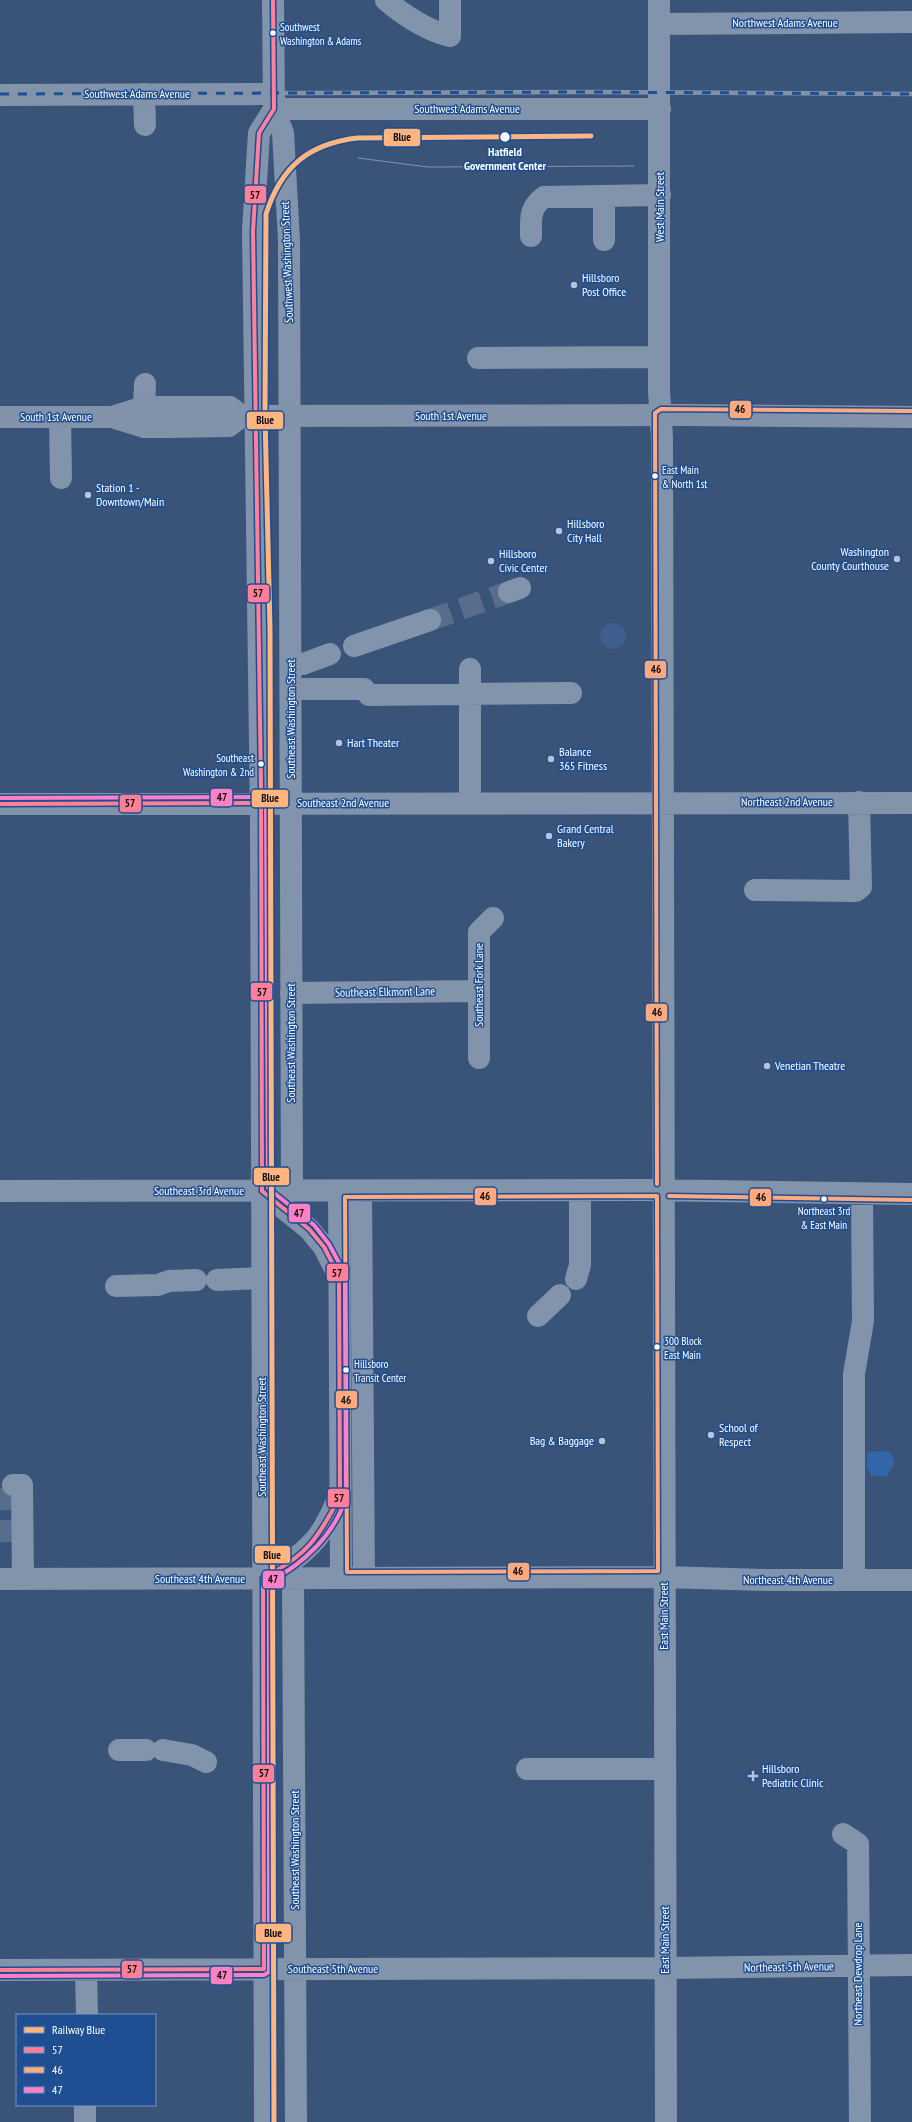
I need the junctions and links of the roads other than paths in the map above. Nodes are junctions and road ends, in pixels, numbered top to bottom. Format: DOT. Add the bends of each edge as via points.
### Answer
graph roads {
  1 [pos="273,0"];
  2 [pos="386,0"];
  3 [pos="450,0"];
  4 [pos="659,0"];
  5 [pos="912,22"];
  6 [pos="659,24"];
  7 [pos="144,94"];
  8 [pos="0,95"];
  9 [pos="274,102"];
  10 [pos="660,109"];
  11 [pos="145,125"];
  12 [pos="660,195"];
  13 [pos="604,196"];
  14 [pos="531,236"];
  15 [pos="604,240"];
  16 [pos="478,358"];
  17 [pos="659,358"];
  18 [pos="145,384"];
  19 [pos="144,407"];
  20 [pos="661,415"];
  21 [pos="248,416"];
  22 [pos="289,416"];
  23 [pos="0,417"];
  24 [pos="60,417"];
  25 [pos="112,417"];
  26 [pos="912,417"];
  27 [pos="61,478"];
  28 [pos="430,620"];
  29 [pos="354,646"];
  30 [pos="330,654"];
  31 [pos="303,664"];
  32 [pos="470,670"];
  33 [pos="303,689"];
  34 [pos="470,694"];
  35 [pos="572,694"];
  36 [pos="662,802"];
  37 [pos="859,802"];
  38 [pos="912,802"];
  39 [pos="261,803"];
  40 [pos="291,803"];
  41 [pos="470,803"];
  42 [pos="0,804"];
  43 [pos="755,890"];
  44 [pos="493,918"];
  45 [pos="479,991"];
  46 [pos="291,993"];
  47 [pos="479,1058"];
  48 [pos="339,1190"];
  49 [pos="362,1190"];
  50 [pos="580,1190"];
  51 [pos="663,1190"];
  52 [pos="0,1191"];
  53 [pos="262,1191"];
  54 [pos="292,1191"];
  55 [pos="862,1194"];
  56 [pos="912,1194"];
  57 [pos="338,1276"];
  58 [pos="262,1278"];
  59 [pos="576,1279"];
  60 [pos="196,1280"];
  61 [pos="217,1280"];
  62 [pos="116,1286"];
  63 [pos="560,1295"];
  64 [pos="538,1316"];
  65 [pos="16,1494"];
  66 [pos="340,1496"];
  67 [pos="664,1577"];
  68 [pos="263,1578"];
  69 [pos="293,1578"];
  70 [pos="341,1578"];
  71 [pos="364,1578"];
  72 [pos="0,1579"];
  73 [pos="23,1579"];
  74 [pos="854,1580"];
  75 [pos="912,1580"];
  76 [pos="119,1750"];
  77 [pos="206,1762"];
  78 [pos="527,1769"];
  79 [pos="664,1769"];
  80 [pos="843,1834"];
  81 [pos="858,1966"];
  82 [pos="912,1966"];
  83 [pos="666,1968"];
  84 [pos="0,1970"];
  85 [pos="86,1970"];
  86 [pos="264,1970"];
  87 [pos="296,1970"];
  88 [pos="87,2014"];
  89 [pos="85,2106"];
  90 [pos="85,2122"];
  91 [pos="264,2122"];
  92 [pos="296,2122"];
  93 [pos="666,2122"];
  94 [pos="860,2122"];
  1 -- 9 [label="street, Southwest Washington Street"];
  2 -- 3 [label="street" via="439,34 450,36"];
  4 -- 6 [label="street, West Main Street"];
  5 -- 6 [label="street, Northwest Adams Avenue"];
  6 -- 10 [label="street, West Main Street"];
  7 -- 8 [label="street, Southwest Adams Avenue"];
  7 -- 9 [label="street, Southwest Adams Avenue"];
  7 -- 11 [label="street"];
  9 -- 10 [label="street, Southwest Adams Avenue"];
  9 -- 21 [label="street" via="259,133 253,231"];
  9 -- 22 [label="street, Southwest Washington Street" via="283,133 289,240"];
  10 -- 12 [label="street, West Main Street"];
  12 -- 13 [label="street"];
  12 -- 17 [label="street, West Main Street"];
  13 -- 14 [label="street" via="544,197 536,202 531,210"];
  13 -- 15 [label="street"];
  16 -- 17 [label="street"];
  17 -- 20 [label="street, West Main Street"];
  18 -- 19 [label="street"];
  19 -- 21 [label="main road, South 1st Avenue" via="230,407"];
  19 -- 25 [label="main road, South 1st Avenue"];
  20 -- 22 [label="main road, South 1st Avenue"];
  20 -- 26 [label="main road, South 1st Avenue"];
  20 -- 36 [label="street, East Main Street"];
  21 -- 22 [label="main road, South 1st Avenue"];
  21 -- 25 [label="main road, South 1st Avenue" via="229,426 169,427 144,427"];
  21 -- 39 [label="street, Southeast Washington Street"];
  22 -- 40 [label="street, Southeast Washington Street"];
  23 -- 24 [label="main road, South 1st Avenue"];
  24 -- 25 [label="main road, South 1st Avenue"];
  24 -- 27 [label="street"];
  28 -- 29 [label="street"];
  30 -- 31 [label="street"];
  32 -- 34 [label="street"];
  33 -- 34 [label="street" via="364,689 369,695"];
  34 -- 35 [label="street"];
  34 -- 41 [label="street"];
  36 -- 37 [label="street, Northeast 2nd Avenue"];
  36 -- 41 [label="street, Southeast 2nd Avenue"];
  36 -- 51 [label="street, East Main Street"];
  37 -- 38 [label="street, Northeast 2nd Avenue"];
  37 -- 43 [label="street" via="861,887 856,891"];
  39 -- 40 [label="street, Southeast 2nd Avenue"];
  39 -- 42 [label="street, Southeast 2nd Avenue"];
  39 -- 53 [label="street, Southeast Washington Street"];
  40 -- 41 [label="street, Southeast 2nd Avenue"];
  40 -- 46 [label="street, Southeast Washington Street"];
  44 -- 45 [label="street, Southeast Fork Lane" via="479,932"];
  45 -- 46 [label="street, Southeast Elkmont Lane"];
  45 -- 47 [label="street, Southeast Fork Lane"];
  46 -- 54 [label="street, Southeast Washington Street"];
  48 -- 49 [label="street, Southeast 3rd Avenue"];
  48 -- 54 [label="street, Southeast 3rd Avenue"];
  48 -- 57 [label="street"];
  49 -- 50 [label="street, Southeast 3rd Avenue"];
  49 -- 71 [label="street"];
  50 -- 51 [label="street, Southeast 3rd Avenue"];
  50 -- 59 [label="street" via="580,1265"];
  51 -- 55 [label="street, Southeast 3rd Avenue"];
  51 -- 67 [label="street, East Main Street"];
  52 -- 53 [label="street, Southeast 3rd Avenue"];
  53 -- 54 [label="street, Southeast 3rd Avenue"];
  53 -- 57 [label="street" via="309,1229 324,1247"];
  53 -- 58 [label="street, Southeast Washington Street"];
  55 -- 56 [label="street, Southeast 3rd Avenue"];
  55 -- 74 [label="street" via="863,1321 854,1374"];
  57 -- 66 [label="street"];
  58 -- 61 [label="street"];
  58 -- 68 [label="street, Southeast Washington Street"];
  60 -- 62 [label="street" via="168,1281 158,1285"];
  63 -- 64 [label="street"];
  65 -- 73 [label="street"];
  66 -- 68 [label="street" via="326,1525 315,1540 285,1565"];
  66 -- 70 [label="street"];
  67 -- 71 [label="street, Southeast 4th Avenue"];
  67 -- 74 [label="street, Northeast 4th Avenue"];
  67 -- 79 [label="street, East Main Street"];
  68 -- 69 [label="street, Southeast 4th Avenue"];
  68 -- 73 [label="street, Southeast 4th Avenue"];
  68 -- 86 [label="street, Southeast Washington Street"];
  69 -- 70 [label="street, Southeast 4th Avenue"];
  69 -- 87 [label="street, Southeast Washington Street"];
  70 -- 71 [label="street, Southeast 4th Avenue"];
  72 -- 73 [label="street, Southeast 4th Avenue"];
  74 -- 75 [label="street, Northeast 4th Avenue"];
  76 -- 77 [label="street" via="154,1750 192,1755"];
  78 -- 79 [label="street"];
  79 -- 83 [label="street, East Main Street"];
  80 -- 81 [label="street, Northeast Dewdrop Lane" via="858,1844"];
  81 -- 82 [label="street, Northeast 5th Avenue"];
  81 -- 83 [label="street, Northeast 5th Avenue"];
  81 -- 94 [label="street, Northeast Dewdrop Lane"];
  83 -- 87 [label="street, Southeast 5th Avenue"];
  83 -- 93 [label="street, East Main Street"];
  84 -- 85 [label="street, Southeast 5th Avenue"];
  85 -- 86 [label="street, Southeast 5th Avenue"];
  85 -- 88 [label="street"];
  86 -- 87 [label="street, Southeast 5th Avenue"];
  86 -- 91 [label="street, Southeast Washington Street"];
  87 -- 92 [label="street, Southeast Washington Street"];
  89 -- 90 [label="street"];
}
